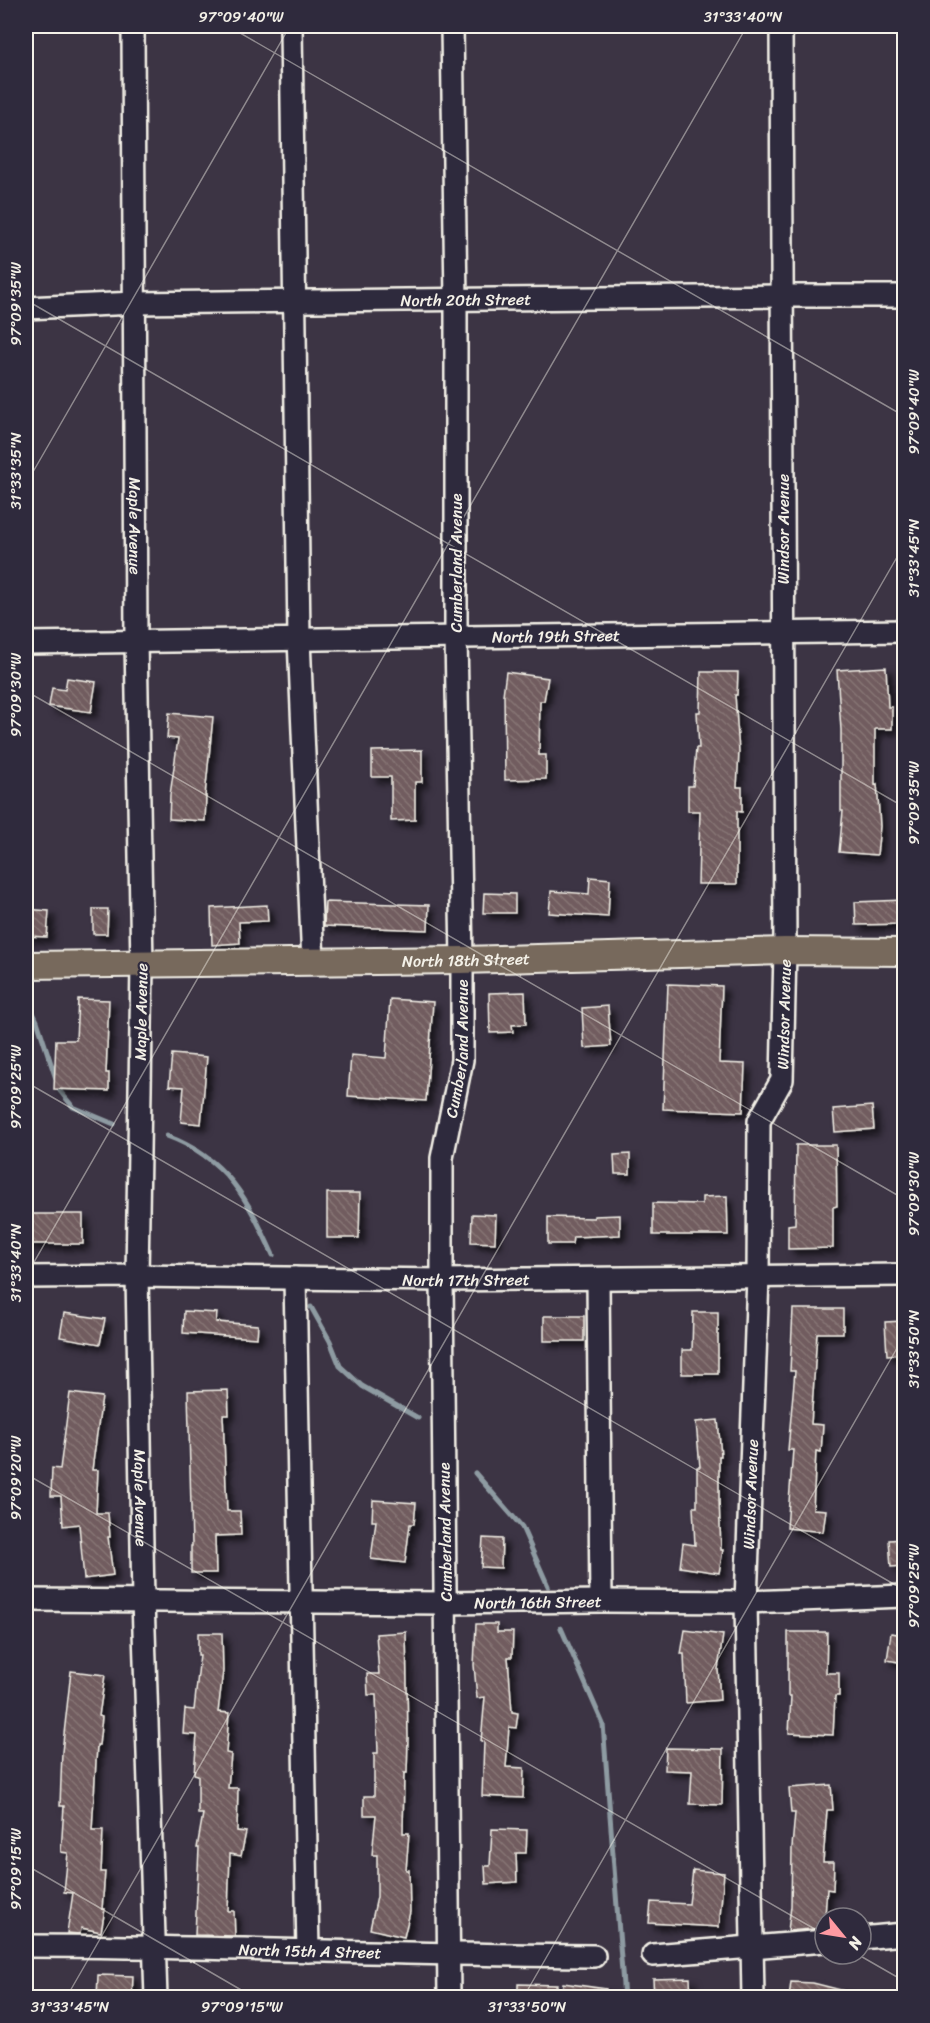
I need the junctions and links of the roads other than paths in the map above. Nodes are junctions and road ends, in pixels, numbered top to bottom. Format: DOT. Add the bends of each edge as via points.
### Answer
graph roads {
  1 [pos="133,26"];
  2 [pos="291,26"];
  3 [pos="452,26"];
  4 [pos="781,26"];
  5 [pos="783,296"];
  6 [pos="904,296"];
  7 [pos="456,300"];
  8 [pos="293,302"];
  9 [pos="135,303"];
  10 [pos="26,308"];
  11 [pos="904,631"];
  12 [pos="783,633"];
  13 [pos="456,637"];
  14 [pos="299,639"];
  15 [pos="136,641"];
  16 [pos="26,643"];
  17 [pos="785,951"];
  18 [pos="904,952"];
  19 [pos="462,960"];
  20 [pos="313,963"];
  21 [pos="26,965"];
  22 [pos="142,965"];
  23 [pos="904,1275"];
  24 [pos="137,1276"];
  25 [pos="26,1277"];
  26 [pos="758,1277"];
  27 [pos="295,1278"];
  28 [pos="442,1280"];
  29 [pos="598,1280"];
  30 [pos="904,1596"];
  31 [pos="26,1600"];
  32 [pos="143,1600"];
  33 [pos="601,1601"];
  34 [pos="303,1602"];
  35 [pos="746,1602"];
  36 [pos="446,1603"];
  37 [pos="904,1934"];
  38 [pos="873,1937"];
  39 [pos="813,1942"];
  40 [pos="26,1946"];
  41 [pos="155,1946"];
  42 [pos="751,1948"];
  43 [pos="308,1951"];
  44 [pos="449,1955"];
  45 [pos="653,1955"];
  46 [pos="594,1956"];
  47 [pos="156,1998"];
  48 [pos="449,1998"];
  49 [pos="753,1998"];
  1 -- 9 [label="street, Maple Avenue"];
  2 -- 8 [label="street"];
  3 -- 7 [label="street, Cumberland Avenue"];
  4 -- 5 [label="street, Windsor Avenue"];
  5 -- 6 [label="street, North 20th Street"];
  5 -- 7 [label="street, North 20th Street"];
  5 -- 12 [label="street, Windsor Avenue"];
  7 -- 8 [label="street, North 20th Street"];
  7 -- 13 [label="street, Cumberland Avenue"];
  8 -- 9 [label="street, North 20th Street"];
  8 -- 14 [label="street"];
  9 -- 10 [label="street, North 20th Street"];
  9 -- 15 [label="street, Maple Avenue"];
  11 -- 12 [label="street, North 19th Street"];
  12 -- 13 [label="street, North 19th Street"];
  12 -- 17 [label="street, Windsor Avenue"];
  13 -- 14 [label="street, North 19th Street"];
  13 -- 19 [label="street, Cumberland Avenue"];
  14 -- 15 [label="street, North 19th Street"];
  14 -- 20 [label="street"];
  15 -- 16 [label="street, North 19th Street"];
  15 -- 22 [label="street, Maple Avenue"];
  17 -- 18 [label="main road, North 18th Street"];
  17 -- 19 [label="main road, North 18th Street"];
  17 -- 26 [label="street, Windsor Avenue" via="782,1080 759,1122"];
  19 -- 20 [label="main road, North 18th Street"];
  19 -- 28 [label="street, Cumberland Avenue" via="462,1060 442,1158"];
  20 -- 22 [label="main road, North 18th Street"];
  21 -- 22 [label="main road, North 18th Street"];
  22 -- 24 [label="street, Maple Avenue"];
  23 -- 26 [label="street, North 17th Street"];
  24 -- 25 [label="street, North 17th Street"];
  24 -- 27 [label="street, North 17th Street"];
  24 -- 32 [label="street, Maple Avenue"];
  26 -- 29 [label="street, North 17th Street"];
  26 -- 35 [label="street, Windsor Avenue"];
  27 -- 28 [label="street, North 17th Street"];
  27 -- 34 [label="street"];
  28 -- 29 [label="street, North 17th Street"];
  28 -- 36 [label="street, Cumberland Avenue"];
  29 -- 33 [label="street"];
  30 -- 35 [label="street, North 16th Street"];
  31 -- 32 [label="street, North 16th Street"];
  32 -- 34 [label="street, North 16th Street"];
  32 -- 41 [label="street, Maple Avenue"];
  33 -- 35 [label="street, North 16th Street"];
  33 -- 36 [label="street, North 16th Street"];
  34 -- 36 [label="street, North 16th Street"];
  34 -- 43 [label="street"];
  35 -- 42 [label="street, Windsor Avenue"];
  36 -- 44 [label="street, Cumberland Avenue"];
  37 -- 38 [label="street"];
  39 -- 42 [label="street"];
  40 -- 41 [label="street, North 15th A Street"];
  41 -- 43 [label="street, North 15th A Street"];
  41 -- 47 [label="street, Maple Avenue"];
  42 -- 45 [label="street"];
  42 -- 49 [label="street, Windsor Avenue"];
  43 -- 44 [label="street, North 15th A Street"];
  44 -- 46 [label="street, North 15th A Street"];
  44 -- 48 [label="street, Cumberland Avenue"];
}
